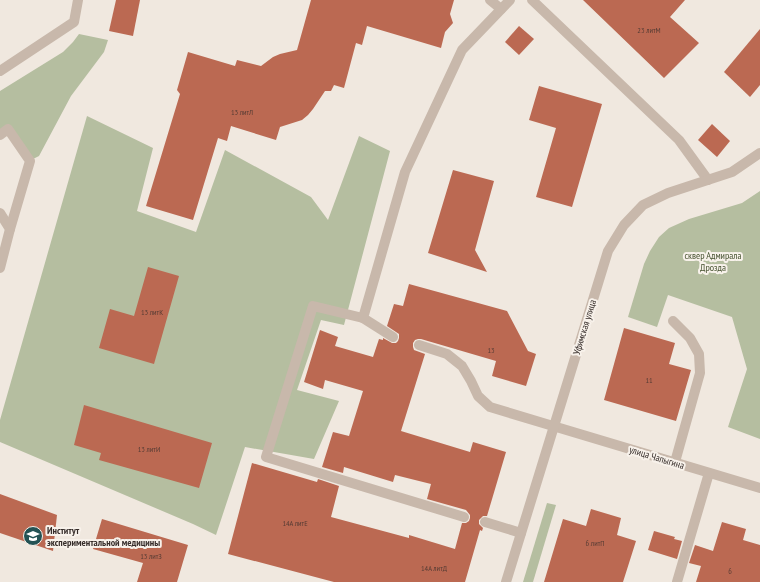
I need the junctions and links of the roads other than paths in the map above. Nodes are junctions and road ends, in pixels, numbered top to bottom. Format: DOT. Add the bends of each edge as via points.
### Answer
graph roads {
  1 [pos="78,0"];
  2 [pos="490,0"];
  3 [pos="510,0"];
  4 [pos="532,0"];
  5 [pos="501,9"];
  6 [pos="0,71"];
  7 [pos="0,135"];
  8 [pos="760,153"];
  9 [pos="708,180"];
  10 [pos="0,213"];
  11 [pos="10,229"];
  12 [pos="0,268"];
  13 [pos="363,318"];
  14 [pos="673,321"];
  15 [pos="394,337"];
  16 [pos="419,345"];
  17 [pos="554,426"];
  18 [pos="675,462"];
  19 [pos="709,473"];
  20 [pos="760,488"];
  21 [pos="464,517"];
  22 [pos="485,522"];
  23 [pos="521,533"];
  24 [pos="506,582"];
  25 [pos="677,582"];
  1 -- 6 [label="street" via="74,22"];
  2 -- 5 [label="street"];
  3 -- 5 [label="street"];
  4 -- 9 [label="street" via="679,140"];
  5 -- 13 [label="street" via="462,50 405,172"];
  7 -- 11 [label="street" via="8,129 30,161"];
  8 -- 9 [label="street, Уфимская улица" via="732,172"];
  9 -- 17 [label="street, Уфимская улица" via="668,193 643,205 624,225 608,251"];
  10 -- 11 [label="street"];
  11 -- 12 [label="street"];
  13 -- 15 [label="street"];
  13 -- 21 [label="street" via="313,306 266,457"];
  14 -- 18 [label="street" via="690,338 699,354 700,373"];
  16 -- 17 [label="street, улица Чапыгина" via="446,354 462,366 478,396 490,407"];
  17 -- 18 [label="street, улица Чапыгина"];
  17 -- 23 [label="street, Уфимская улица"];
  18 -- 19 [label="street, улица Чапыгина"];
  19 -- 20 [label="street, улица Чапыгина"];
  19 -- 25 [label="street"];
  22 -- 23 [label="street"];
  23 -- 24 [label="street, Уфимская улица"];
}
